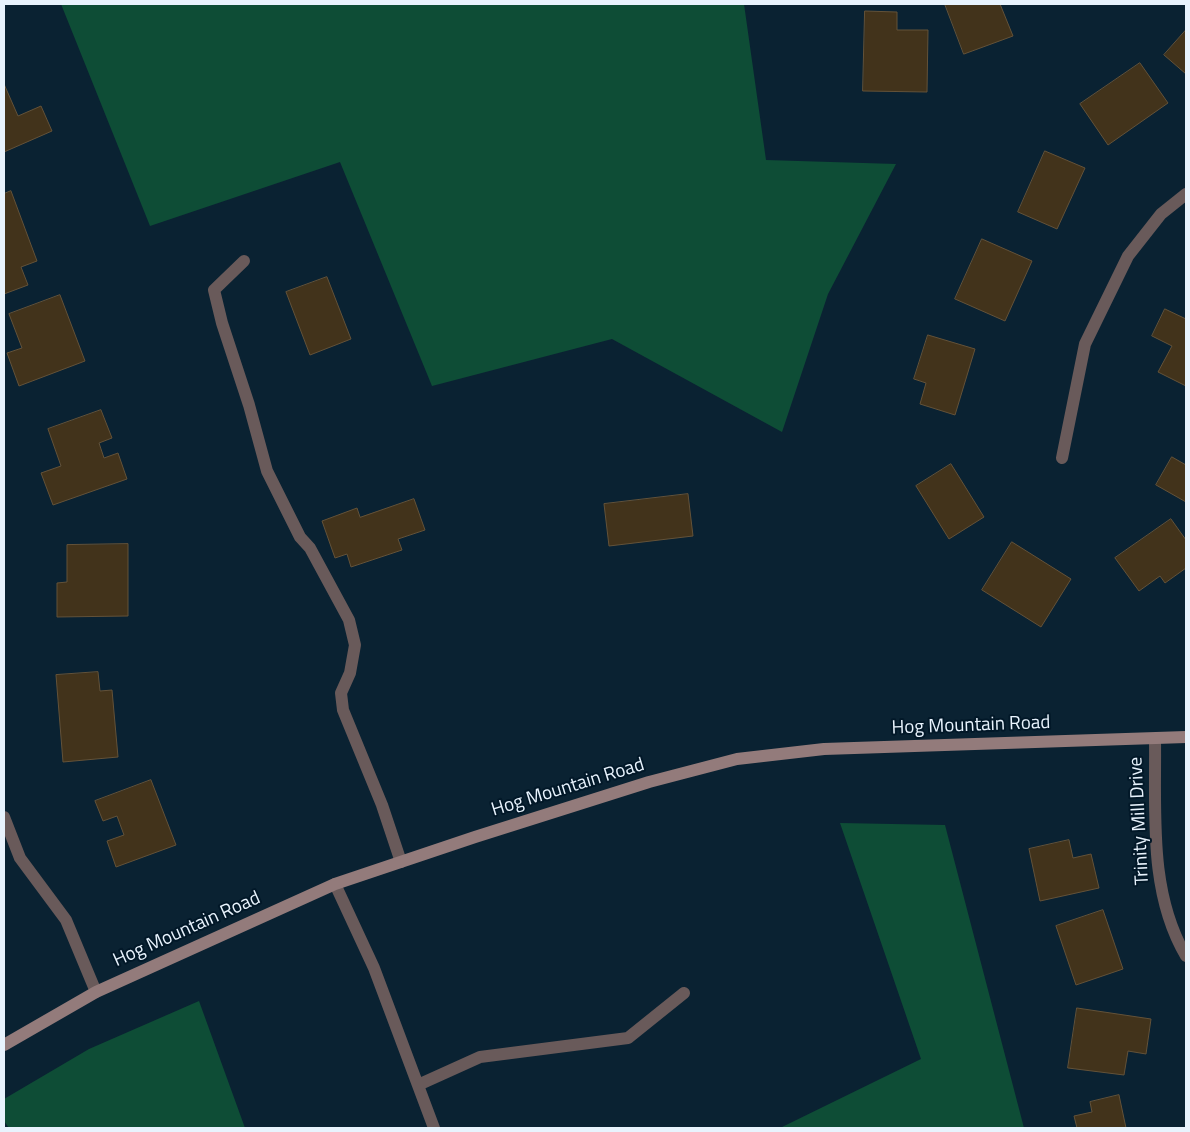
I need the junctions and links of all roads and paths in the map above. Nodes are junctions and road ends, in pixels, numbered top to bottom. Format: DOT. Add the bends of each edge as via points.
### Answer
graph roads {
  1 [pos="1186,194"];
  2 [pos="244,261"];
  3 [pos="1062,458"];
  4 [pos="1186,737"];
  5 [pos="1155,739"];
  6 [pos="4,817"];
  7 [pos="401,862"];
  8 [pos="335,884"];
  9 [pos="1186,956"];
  10 [pos="96,992"];
  11 [pos="684,993"];
  12 [pos="4,1044"];
  13 [pos="418,1085"];
  14 [pos="434,1128"];
  1 -- 3 [label="street" via="1161,214 1128,256 1085,344"];
  2 -- 7 [label="street" via="214,290 222,324 268,471 300,537 310,548 349,620 355,645 350,673 341,693 343,710 382,805"];
  4 -- 5 [label="street, Hog Mountain Road"];
  5 -- 7 [label="street, Hog Mountain Road" via="824,749 738,759 649,782"];
  5 -- 9 [label="street, Trinity Mill Drive" via="1157,854 1164,904 1176,940"];
  6 -- 10 [label="street" via="20,858 66,920"];
  7 -- 8 [label="street, Hog Mountain Road"];
  8 -- 10 [label="street, Hog Mountain Road"];
  8 -- 13 [label="street" via="374,968"];
  10 -- 12 [label="street, Hog Mountain Road"];
  11 -- 13 [label="street" via="628,1038 480,1057"];
  13 -- 14 [label="street"];
}
